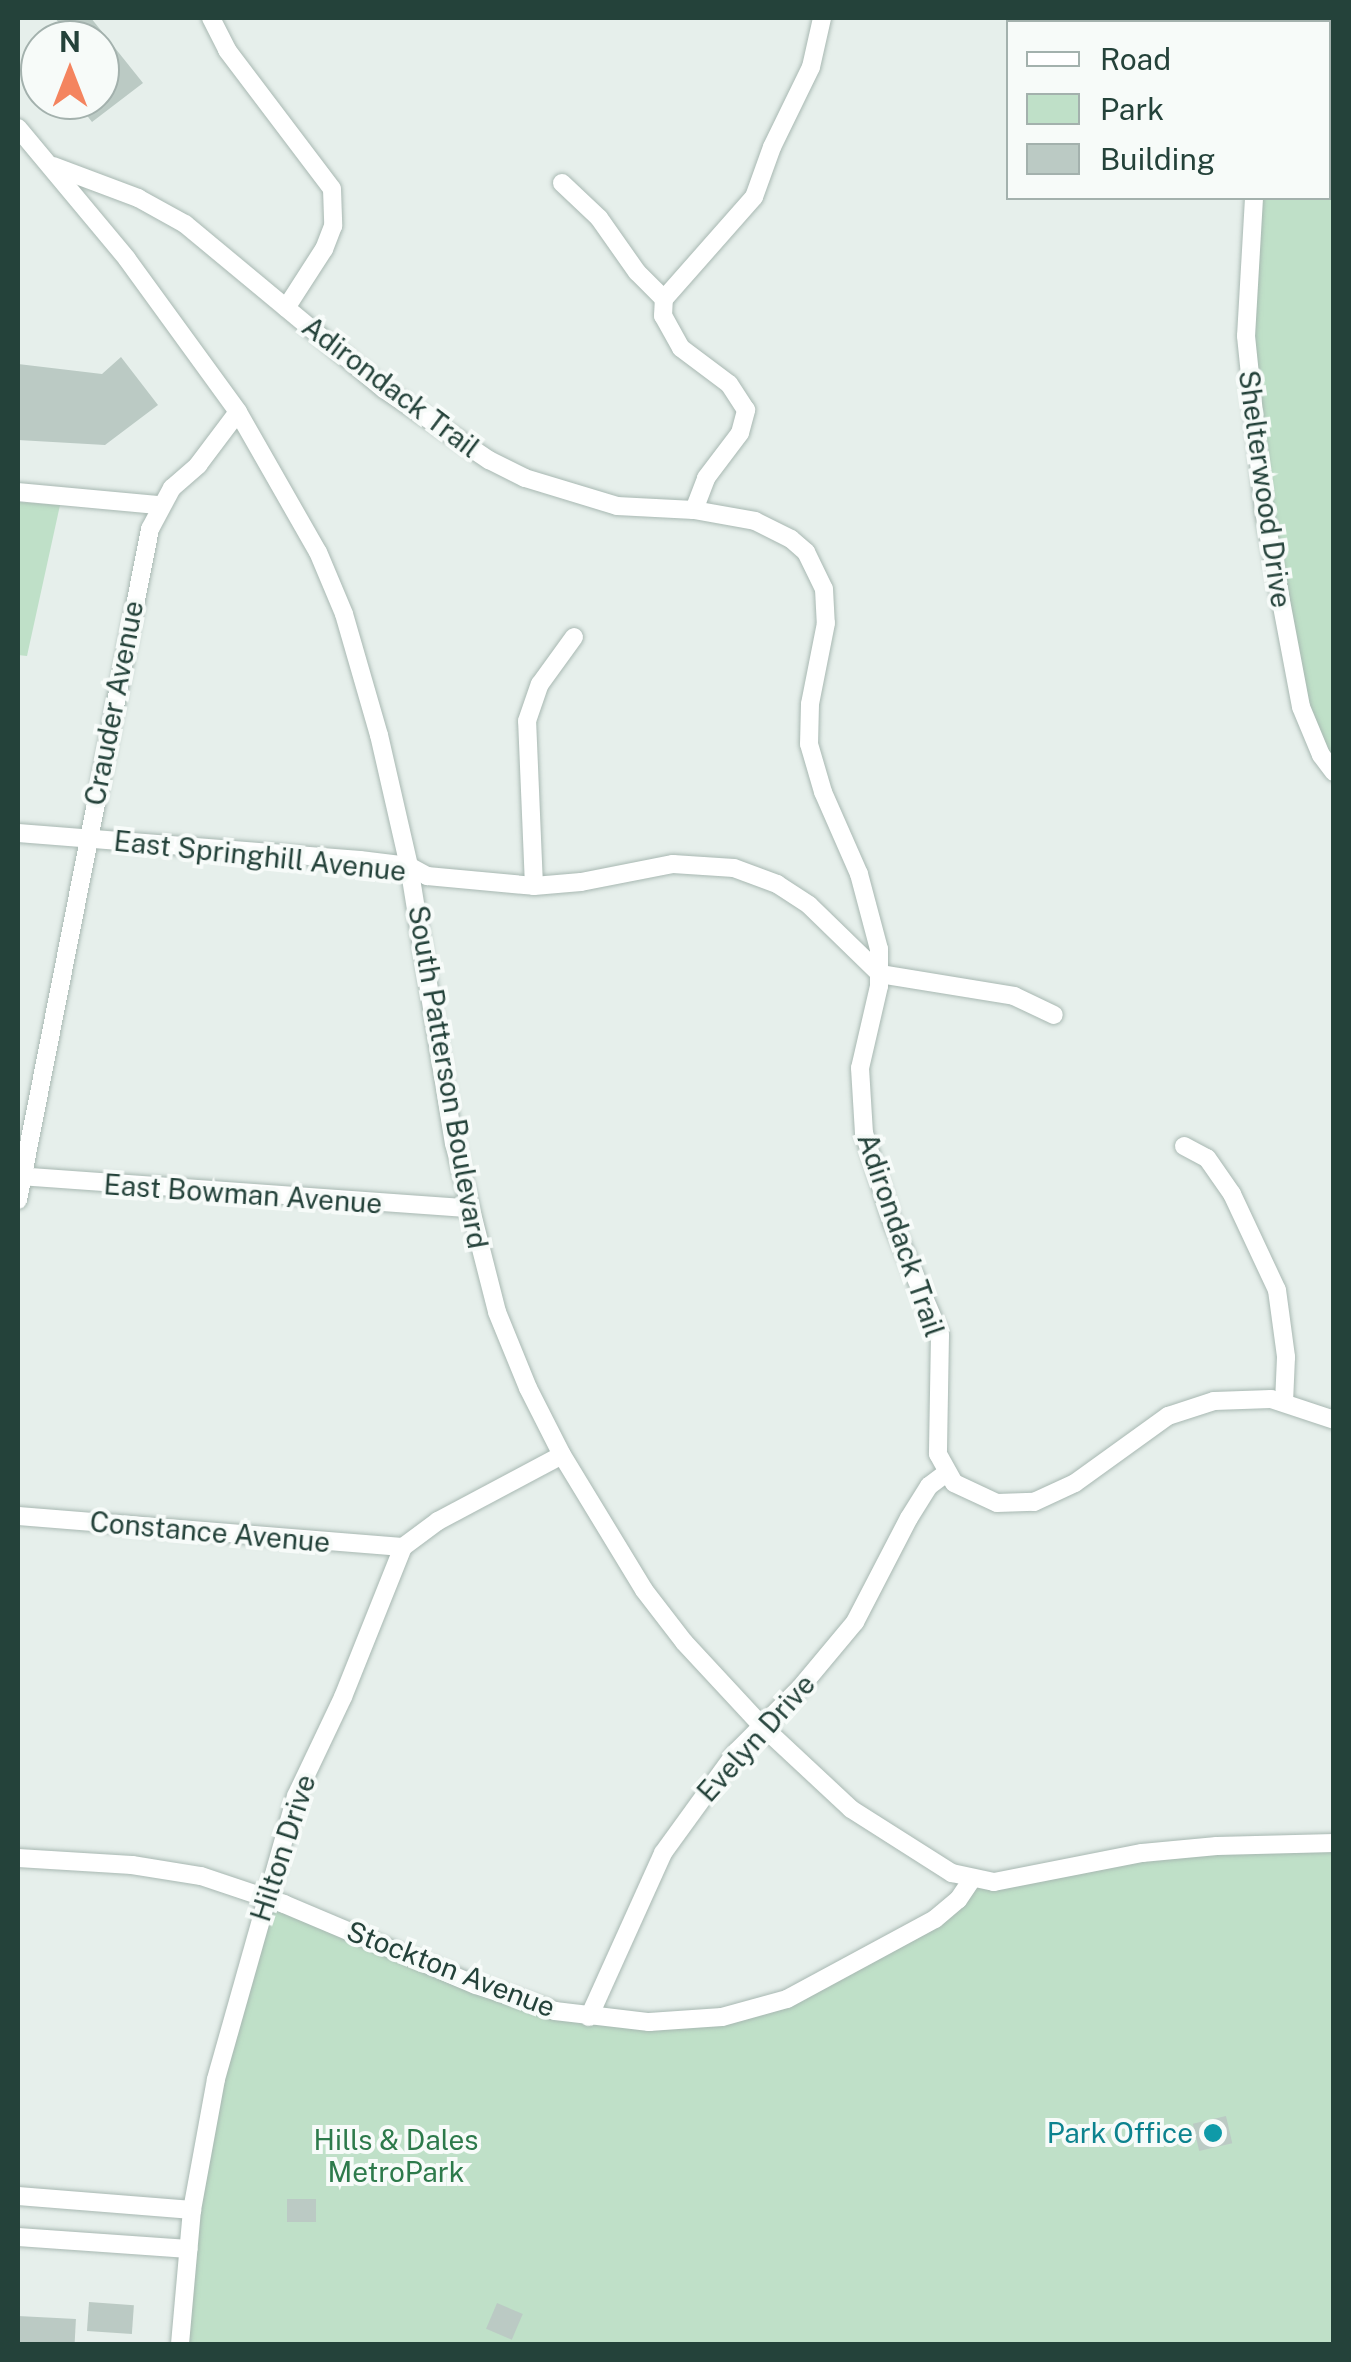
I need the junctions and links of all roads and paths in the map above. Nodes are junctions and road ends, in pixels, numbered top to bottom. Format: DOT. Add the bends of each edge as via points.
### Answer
graph roads {
  1 [pos="211,18"];
  2 [pos="822,18"];
  3 [pos="18,128"];
  4 [pos="53,166"];
  5 [pos="562,183"];
  6 [pos="1254,200"];
  7 [pos="664,299"];
  8 [pos="286,308"];
  9 [pos="238,412"];
  10 [pos="18,492"];
  11 [pos="159,505"];
  12 [pos="694,510"];
  13 [pos="574,637"];
  14 [pos="1334,772"];
  15 [pos="18,833"];
  16 [pos="87,839"];
  17 [pos="409,866"];
  18 [pos="534,886"];
  19 [pos="880,974"];
  20 [pos="1054,1015"];
  21 [pos="1184,1146"];
  22 [pos="19,1176"];
  23 [pos="18,1200"];
  24 [pos="468,1208"];
  25 [pos="1284,1402"];
  26 [pos="1334,1420"];
  27 [pos="562,1454"];
  28 [pos="946,1474"];
  29 [pos="18,1516"];
  30 [pos="403,1547"];
  31 [pos="761,1726"];
  32 [pos="1334,1843"];
  33 [pos="18,1858"];
  34 [pos="972,1879"];
  35 [pos="267,1898"];
  36 [pos="590,2018"];
  37 [pos="18,2196"];
  38 [pos="192,2210"];
  39 [pos="18,2237"];
  40 [pos="188,2249"];
  41 [pos="180,2344"];
  1 -- 8 [label="street" via="332,189 336,204 328,238"];
  2 -- 7 [label="street" via="811,67 754,197"];
  3 -- 4 [label="street, South Patterson Boulevard"];
  4 -- 8 [label="street, Adirondack Trail" via="138,198 184,224"];
  4 -- 9 [label="street, South Patterson Boulevard"];
  5 -- 7 [label="street"];
  6 -- 14 [label="street, Shelterwood Drive" via="1246,336 1264,511 1301,707"];
  7 -- 12 [label="street" via="664,316 681,348 729,384 746,410 740,433 706,478"];
  8 -- 12 [label="street, Adirondack Trail" via="384,389 489,460 618,506"];
  9 -- 11 [label="street, Crauder Avenue"];
  9 -- 17 [label="street, South Patterson Boulevard" via="318,552 344,614"];
  10 -- 11 [label="street"];
  11 -- 16 [label="street, Crauder Avenue"];
  12 -- 19 [label="street, Adirondack Trail" via="774,529 818,569 826,623 810,704 810,744 870,906"];
  13 -- 18 [label="street" via="540,684 527,720"];
  15 -- 16 [label="street, East Springhill Avenue"];
  16 -- 17 [label="street, East Springhill Avenue"];
  16 -- 22 [label="street, Crauder Avenue"];
  17 -- 18 [label="street, East Springhill Avenue" via="426,876"];
  17 -- 24 [label="street, South Patterson Boulevard"];
  18 -- 19 [label="street, East Springhill Avenue" via="673,864 734,868 810,905"];
  19 -- 20 [label="street" via="1014,996"];
  19 -- 28 [label="street, Adirondack Trail" via="860,1068 864,1133 892,1222 940,1335 938,1454"];
  21 -- 25 [label="street" via="1207,1158 1265,1260 1283,1321"];
  22 -- 23 [label="street, Crauder Avenue"];
  22 -- 24 [label="street, East Bowman Avenue"];
  24 -- 27 [label="street, South Patterson Boulevard" via="498,1312"];
  25 -- 26 [label="street"];
  25 -- 28 [label="street" via="1251,1396 1180,1411 1075,1483 1034,1502 996,1503"];
  27 -- 30 [label="street"];
  27 -- 31 [label="street, South Patterson Boulevard" via="644,1590"];
  28 -- 31 [label="street, Evelyn Drive" via="929,1486 908,1518 855,1622"];
  29 -- 30 [label="street, Constance Avenue"];
  30 -- 35 [label="street, Hilton Drive" via="296,1796"];
  31 -- 34 [label="street, South Patterson Boulevard" via="852,1810 940,1868"];
  31 -- 36 [label="street, Evelyn Drive" via="663,1853"];
  32 -- 34 [label="street, South Patterson Boulevard" via="1142,1853 1032,1877"];
  33 -- 35 [label="street, Stockton Avenue" via="152,1867"];
  34 -- 36 [label="street, Stockton Avenue" via="935,1920 771,2004 692,2021"];
  35 -- 36 [label="street, Stockton Avenue" via="476,1984"];
  35 -- 38 [label="street, Hilton Drive" via="232,2012"];
  37 -- 38 [label="street"];
  38 -- 40 [label="street, Hilton Drive"];
  39 -- 40 [label="street"];
  40 -- 41 [label="street, Hilton Drive"];
}
